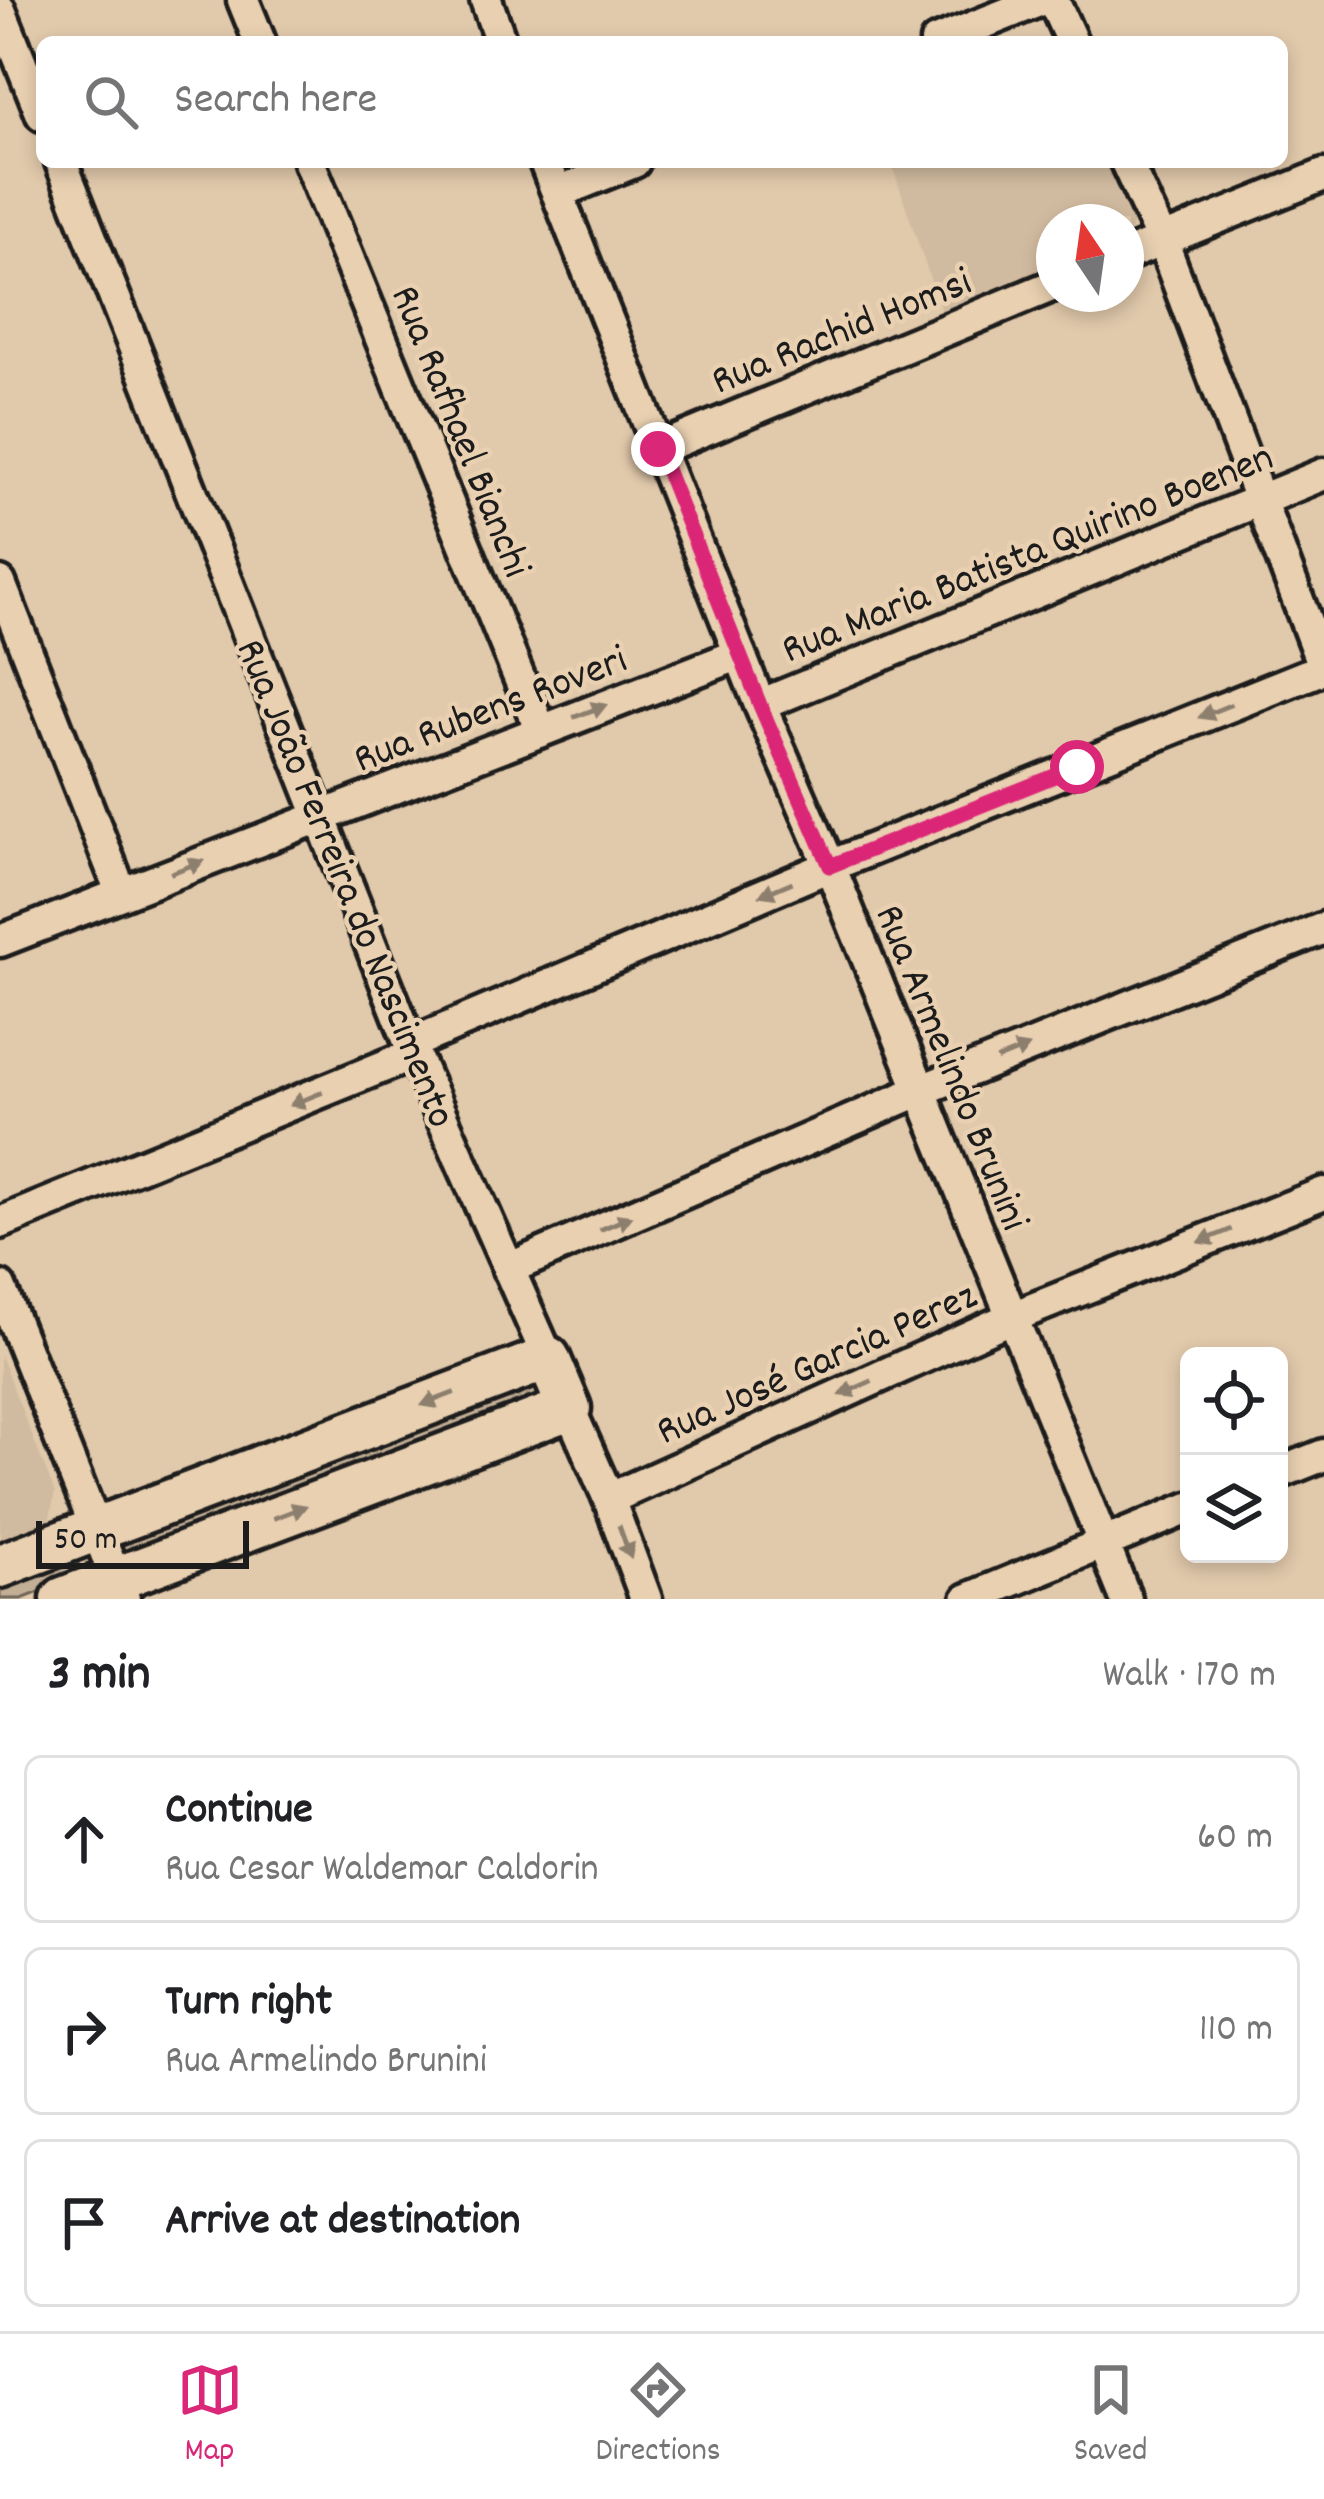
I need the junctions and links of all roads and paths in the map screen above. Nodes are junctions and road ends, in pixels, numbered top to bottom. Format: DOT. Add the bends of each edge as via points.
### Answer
graph roads {
  1 [pos="243,0"];
  2 [pos="486,0"];
  3 [pos="1041,0"];
  4 [pos="1052,0"];
  5 [pos="0,10"];
  6 [pos="258,36"];
  7 [pos="499,36"];
  8 [pos="951,36"];
  9 [pos="1069,36"];
  10 [pos="36,100"];
  11 [pos="63,168"];
  12 [pos="311,168"];
  13 [pos="547,168"];
  14 [pos="619,168"];
  15 [pos="1129,168"];
  16 [pos="1324,175"];
  17 [pos="556,193"];
  18 [pos="1162,241"];
  19 [pos="1144,248"];
  20 [pos="1036,292"];
  21 [pos="658,449"];
  22 [pos="1324,474"];
  23 [pos="1261,499"];
  24 [pos="0,584"];
  25 [pos="740,654"];
  26 [pos="1324,668"];
  27 [pos="760,705"];
  28 [pos="540,729"];
  29 [pos="322,816"];
  30 [pos="830,866"];
  31 [pos="121,892"];
  32 [pos="1324,928"];
  33 [pos="0,941"];
  34 [pos="412,1049"];
  35 [pos="919,1091"];
  36 [pos="1324,1193"];
  37 [pos="0,1223"];
  38 [pos="508,1270"];
  39 [pos="0,1287"];
  40 [pos="1010,1318"];
  41 [pos="548,1358"];
  42 [pos="569,1408"];
  43 [pos="1324,1455"];
  44 [pos="1288,1469"];
  45 [pos="609,1499"];
  46 [pos="1180,1512"];
  47 [pos="97,1529"];
  48 [pos="1105,1542"];
  49 [pos="0,1566"];
  50 [pos="120,1589"];
  51 [pos="63,1599"];
  52 [pos="646,1599"];
  53 [pos="968,1599"];
  54 [pos="1126,1599"];
  1 -- 6 [label="street"];
  2 -- 7 [label="street"];
  3 -- 8 [label="street"];
  4 -- 9 [label="street"];
  5 -- 10 [label="street"];
  11 -- 29 [label="street, Rua João Ferreira do Nascimento"];
  12 -- 28 [label="street, Rua Rafhael Bianchi"];
  13 -- 17 [label="street, Rua Armelindo Brunini"];
  14 -- 17 [label="street"];
  15 -- 18 [label="street"];
  16 -- 18 [label="street"];
  17 -- 21 [label="street, Rua Armelindo Brunini"];
  18 -- 19 [label="street"];
  18 -- 23 [label="street"];
  20 -- 21 [label="street, Rua Rachid Homsi"];
  21 -- 25 [label="street, Rua Armelindo Brunini"];
  22 -- 23 [label="street, Rua Maria Batista Quirino Boenen"];
  23 -- 26 [label="street"];
  23 -- 27 [label="street, Rua Maria Batista Quirino Boenen"];
  24 -- 31 [label="street"];
  25 -- 27 [label="street, Rua Armelindo Brunini"];
  28 -- 25 [label="street, Rua Rubens Roveri, one-way"];
  26 -- 30 [label="street, one-way"];
  27 -- 30 [label="street, Rua Armelindo Brunini"];
  28 -- 29 [label="street, Rua Rubens Roveri"];
  31 -- 29 [label="street, Rua Rubens Roveri, one-way"];
  29 -- 34 [label="street, Rua João Ferreira do Nascimento"];
  30 -- 34 [label="street, one-way"];
  30 -- 35 [label="street, Rua Armelindo Brunini"];
  31 -- 33 [label="street, Rua Rubens Roveri"];
  35 -- 32 [label="street, one-way"];
  34 -- 37 [label="street, one-way"];
  34 -- 38 [label="street, Rua João Ferreira do Nascimento"];
  38 -- 35 [label="street, one-way"];
  35 -- 40 [label="street, Rua Armelindo Brunini"];
  36 -- 40 [label="street, Rua José Garcia Perez, one-way"];
  38 -- 41 [label="street, Rua João Ferreira do Nascimento"];
  39 -- 47 [label="street"];
  40 -- 45 [label="street, Rua José Garcia Perez, one-way"];
  40 -- 48 [label="street, Rua Armelindo Brunini"];
  41 -- 42 [label="street, Rua João Ferreira do Nascimento"];
  41 -- 47 [label="street, one-way"];
  42 -- 45 [label="street, Rua João Ferreira do Nascimento"];
  50 -- 42 [label="street, one-way"];
  43 -- 44 [label="street"];
  45 -- 52 [label="street, Rua João Ferreira do Nascimento, one-way"];
  46 -- 48 [label="street"];
  47 -- 49 [label="street"];
  47 -- 50 [label="street"];
  48 -- 53 [label="street"];
  48 -- 54 [label="street, Rua Armelindo Brunini"];
  50 -- 51 [label="street"];
}
